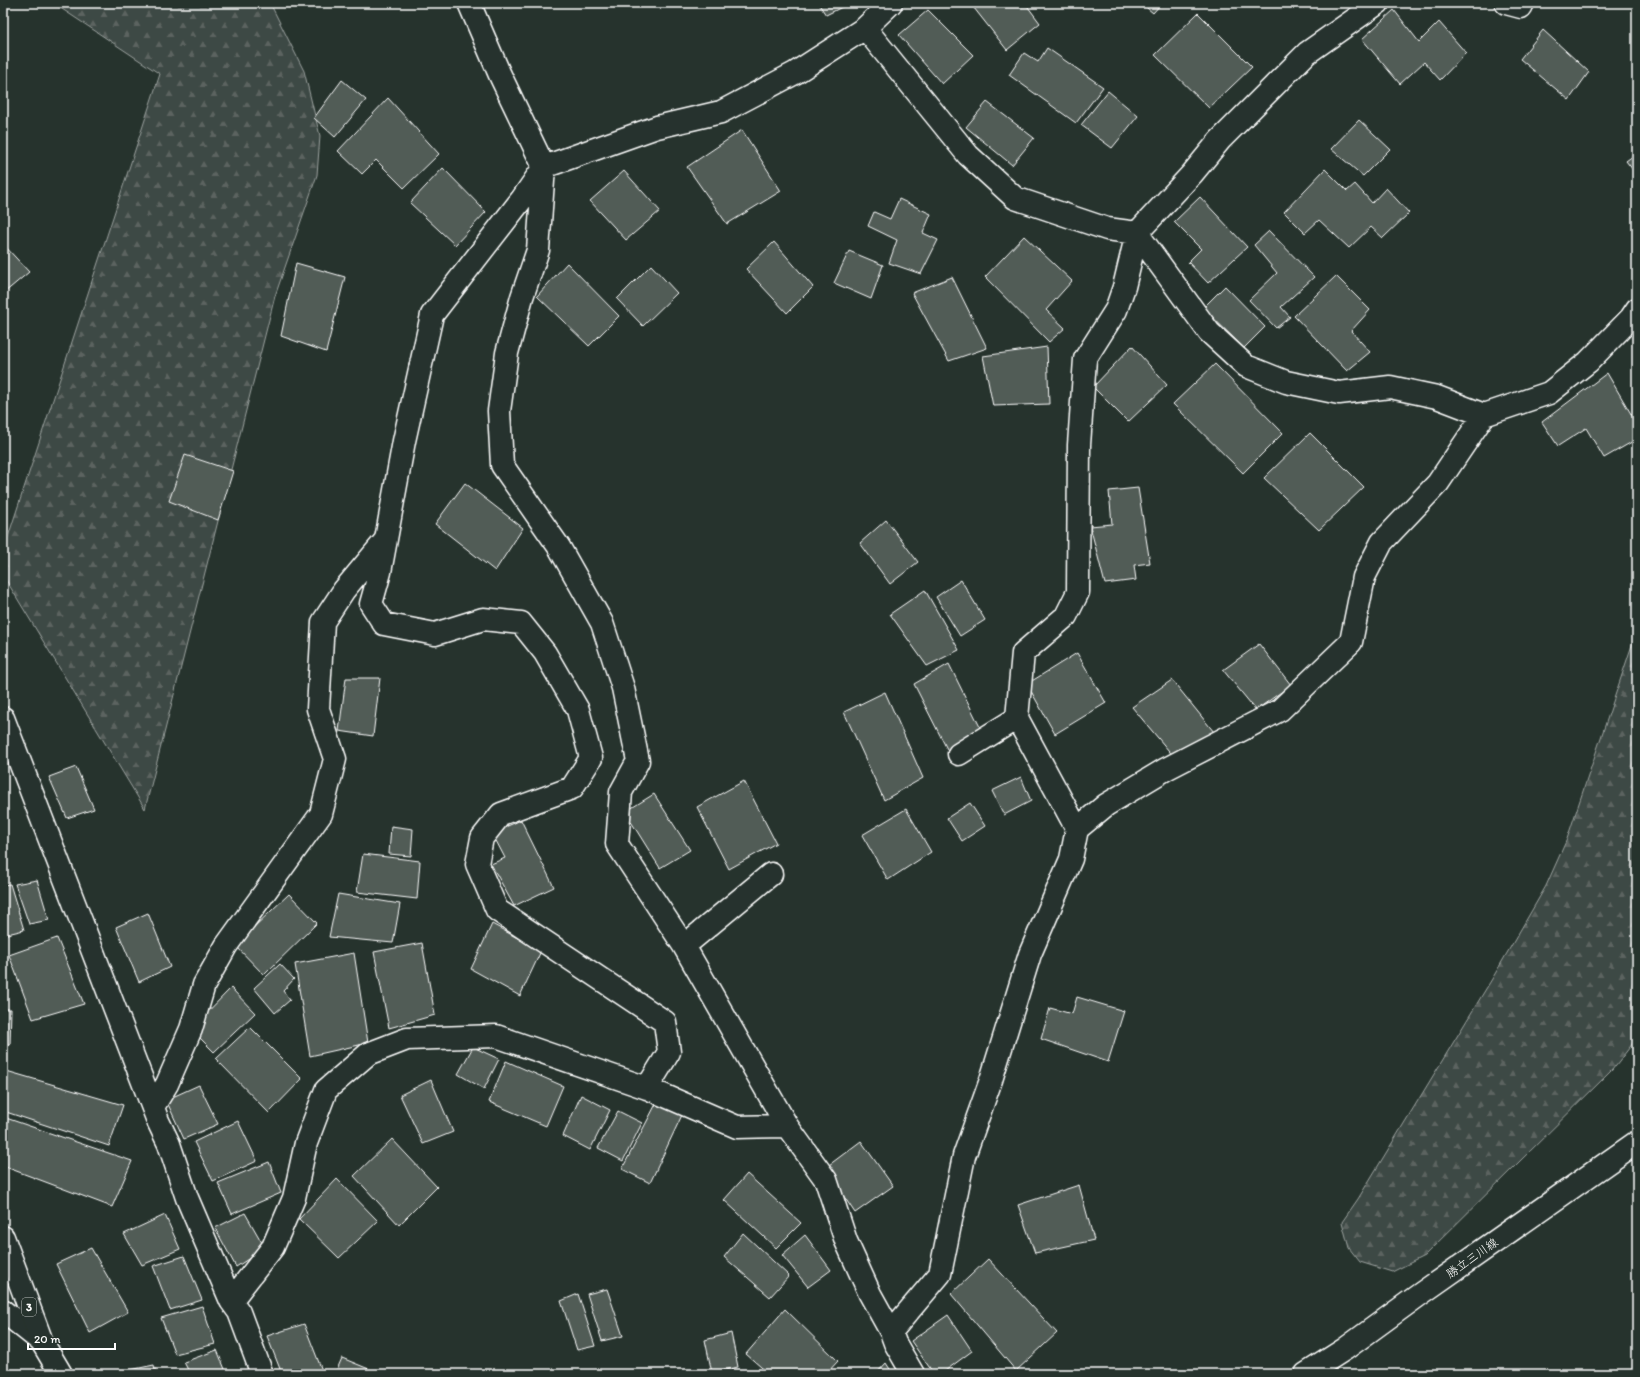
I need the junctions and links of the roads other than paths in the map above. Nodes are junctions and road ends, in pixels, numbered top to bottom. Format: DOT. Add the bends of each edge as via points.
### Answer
graph roads {
  1 [pos="469,3"];
  2 [pos="891,3"];
  3 [pos="1378,3"];
  4 [pos="1506,3"];
  5 [pos="1523,3"];
  6 [pos="865,28"];
  7 [pos="544,167"];
  8 [pos="1137,232"];
  9 [pos="1637,309"];
  10 [pos="1484,415"];
  11 [pos="387,540"];
  12 [pos="3,718"];
  13 [pos="1017,718"];
  14 [pos="959,754"];
  15 [pos="1077,829"];
  16 [pos="771,874"];
  17 [pos="684,946"];
  18 [pos="647,1088"];
  19 [pos="153,1108"];
  20 [pos="787,1126"];
  21 [pos="1637,1142"];
  22 [pos="3,1237"];
  23 [pos="231,1301"];
  24 [pos="3,1311"];
  25 [pos="891,1332"];
  26 [pos="42,1342"];
  27 [pos="61,1374"];
  28 [pos="262,1374"];
  29 [pos="914,1374"];
  30 [pos="1306,1374"];
  1 -- 7 [label="street"];
  2 -- 6 [label="street"];
  3 -- 8 [label="street" via="1307,53 1220,140"];
  4 -- 5 [label="street" via="1521,8"];
  6 -- 7 [label="street" via="795,73 721,112 658,127"];
  6 -- 8 [label="street" via="968,155 1015,198 1107,229"];
  7 -- 11 [label="street" via="432,314 404,441"];
  7 -- 17 [label="street" via="538,250 507,353 499,411 502,465 559,547 602,623 623,688 638,761 621,792 617,844"];
  8 -- 10 [label="street" via="1209,332 1246,366 1286,382 1339,393 1390,387 1437,397"];
  8 -- 13 [label="street" via="1116,310 1086,359 1079,445 1078,592 1066,616 1023,653"];
  9 -- 10 [label="street" via="1588,362 1549,393"];
  10 -- 15 [label="street" via="1438,483 1382,542 1364,577 1351,642 1280,710 1146,781 1106,805"];
  11 -- 18 [label="street" via="371,604 384,624 435,634 483,619 521,623 545,653 578,710 591,758 572,788 501,814 482,838 478,864 497,910 665,1022 669,1052"];
  11 -- 19 [label="street" via="344,590 323,622 318,709 335,759 321,814 226,946 211,972 204,985 191,1029 167,1084"];
  12 -- 19 [label="street"];
  13 -- 14 [label="street"];
  13 -- 15 [label="street"];
  15 -- 25 [label="street" via="1071,859 1030,954 991,1080 964,1156 940,1274"];
  16 -- 17 [label="street"];
  17 -- 20 [label="street"];
  18 -- 20 [label="street" via="737,1127"];
  18 -- 23 [label="street" via="496,1036 407,1039 368,1054 326,1090 306,1143 294,1198 273,1247"];
  19 -- 23 [label="street" via="169,1144 187,1198"];
  20 -- 25 [label="street" via="826,1180 846,1241"];
  21 -- 30 [label="street, 勝立三川線"];
  22 -- 26 [label="street, 3"];
  23 -- 28 [label="street" via="238,1312"];
  24 -- 26 [label="street"];
  25 -- 29 [label="street"];
  26 -- 27 [label="street, 3"];
}
